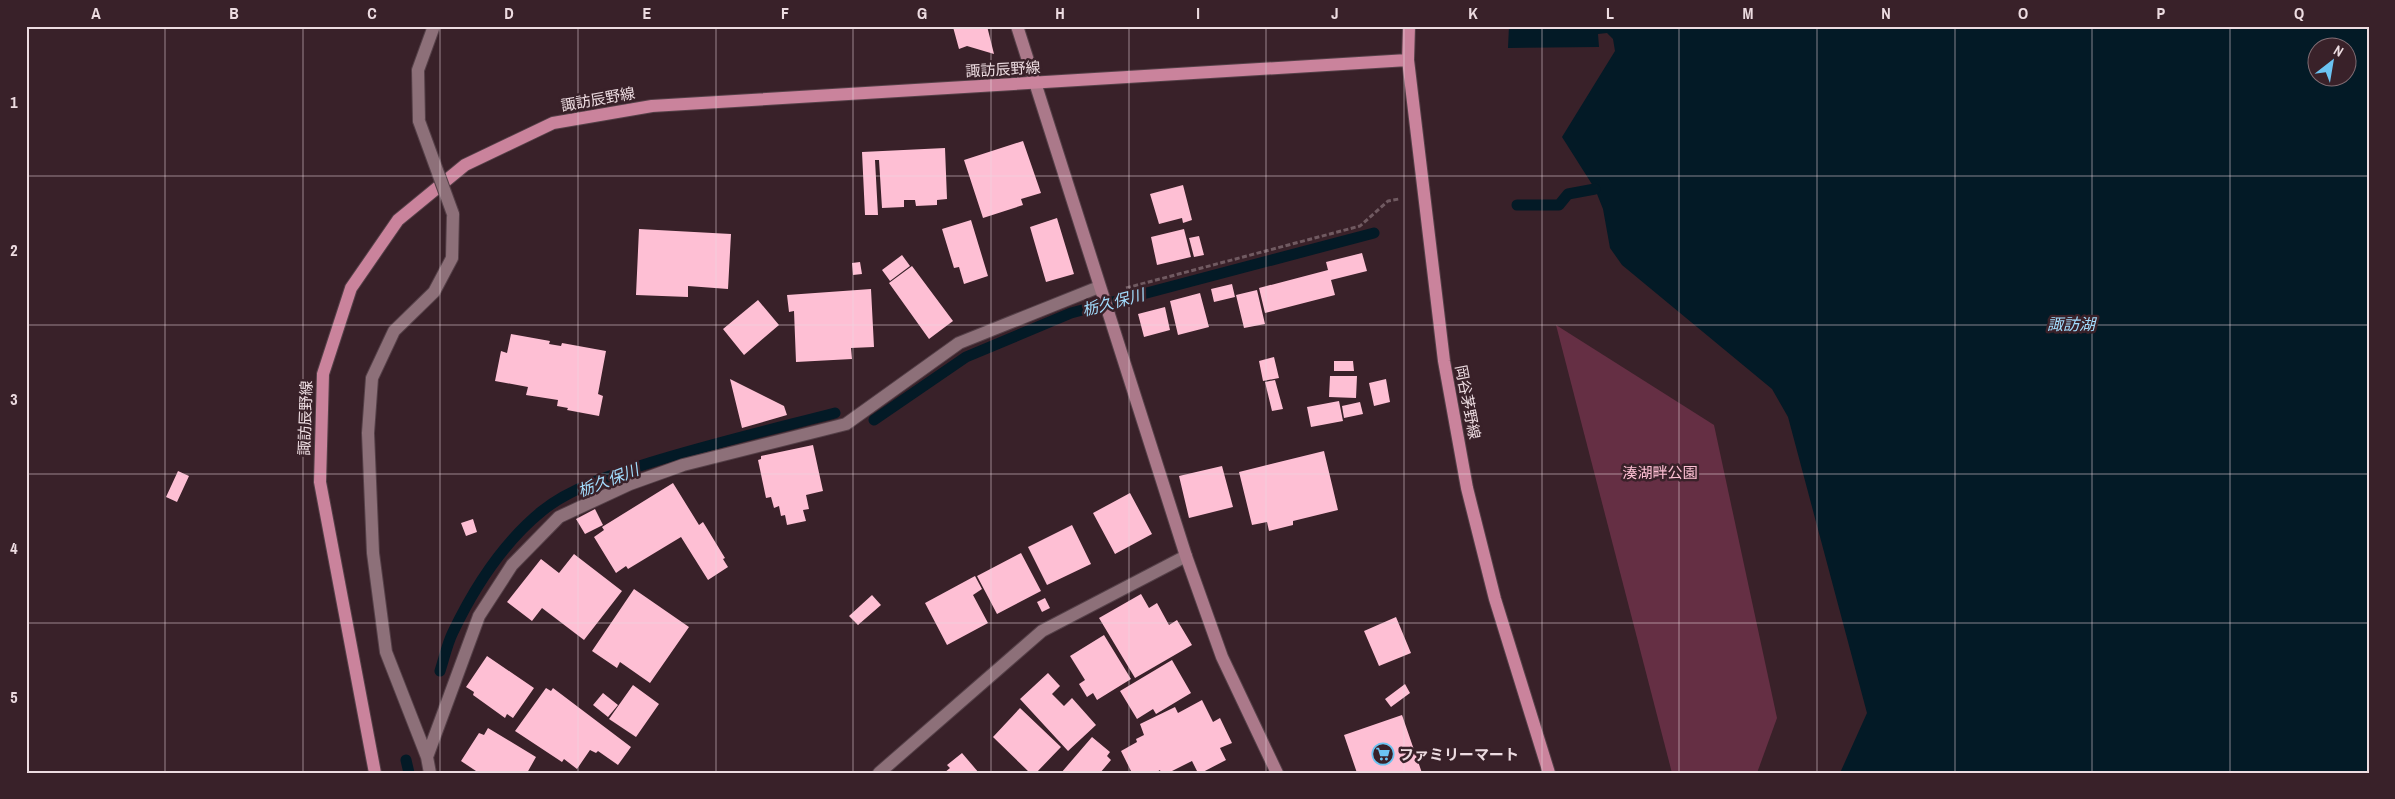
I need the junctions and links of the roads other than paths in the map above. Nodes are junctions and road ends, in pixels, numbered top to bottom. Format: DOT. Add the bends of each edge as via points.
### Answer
graph roads {
  1 [pos="434,26"];
  2 [pos="1017,26"];
  3 [pos="1409,26"];
  4 [pos="1408,60"];
  5 [pos="1036,84"];
  6 [pos="1103,298"];
  7 [pos="1186,556"];
  8 [pos="427,758"];
  9 [pos="376,773"];
  10 [pos="430,773"];
  11 [pos="879,773"];
  12 [pos="1277,773"];
  13 [pos="1549,773"];
  1 -- 8 [label="street, bridge" via="418,70 419,121 453,214 452,258 434,292 394,331 372,378 368,433 374,553 386,652"];
  2 -- 5 [label="street"];
  3 -- 4 [label="main road, 岡谷茅野線"];
  4 -- 5 [label="main road, 諏訪辰野線"];
  4 -- 13 [label="main road, 岡谷茅野線" via="1444,361 1467,488 1495,599"];
  5 -- 6 [label="street"];
  5 -- 9 [label="main road, 諏訪辰野線" via="652,106 553,123 465,165 398,220 352,288 323,374 320,482"];
  6 -- 7 [label="street"];
  6 -- 8 [label="street" via="958,344 846,424 683,465 630,484 559,518 512,565 479,616"];
  7 -- 11 [label="street" via="1042,631"];
  7 -- 12 [label="street" via="1222,657"];
  8 -- 10 [label="street"];
}
